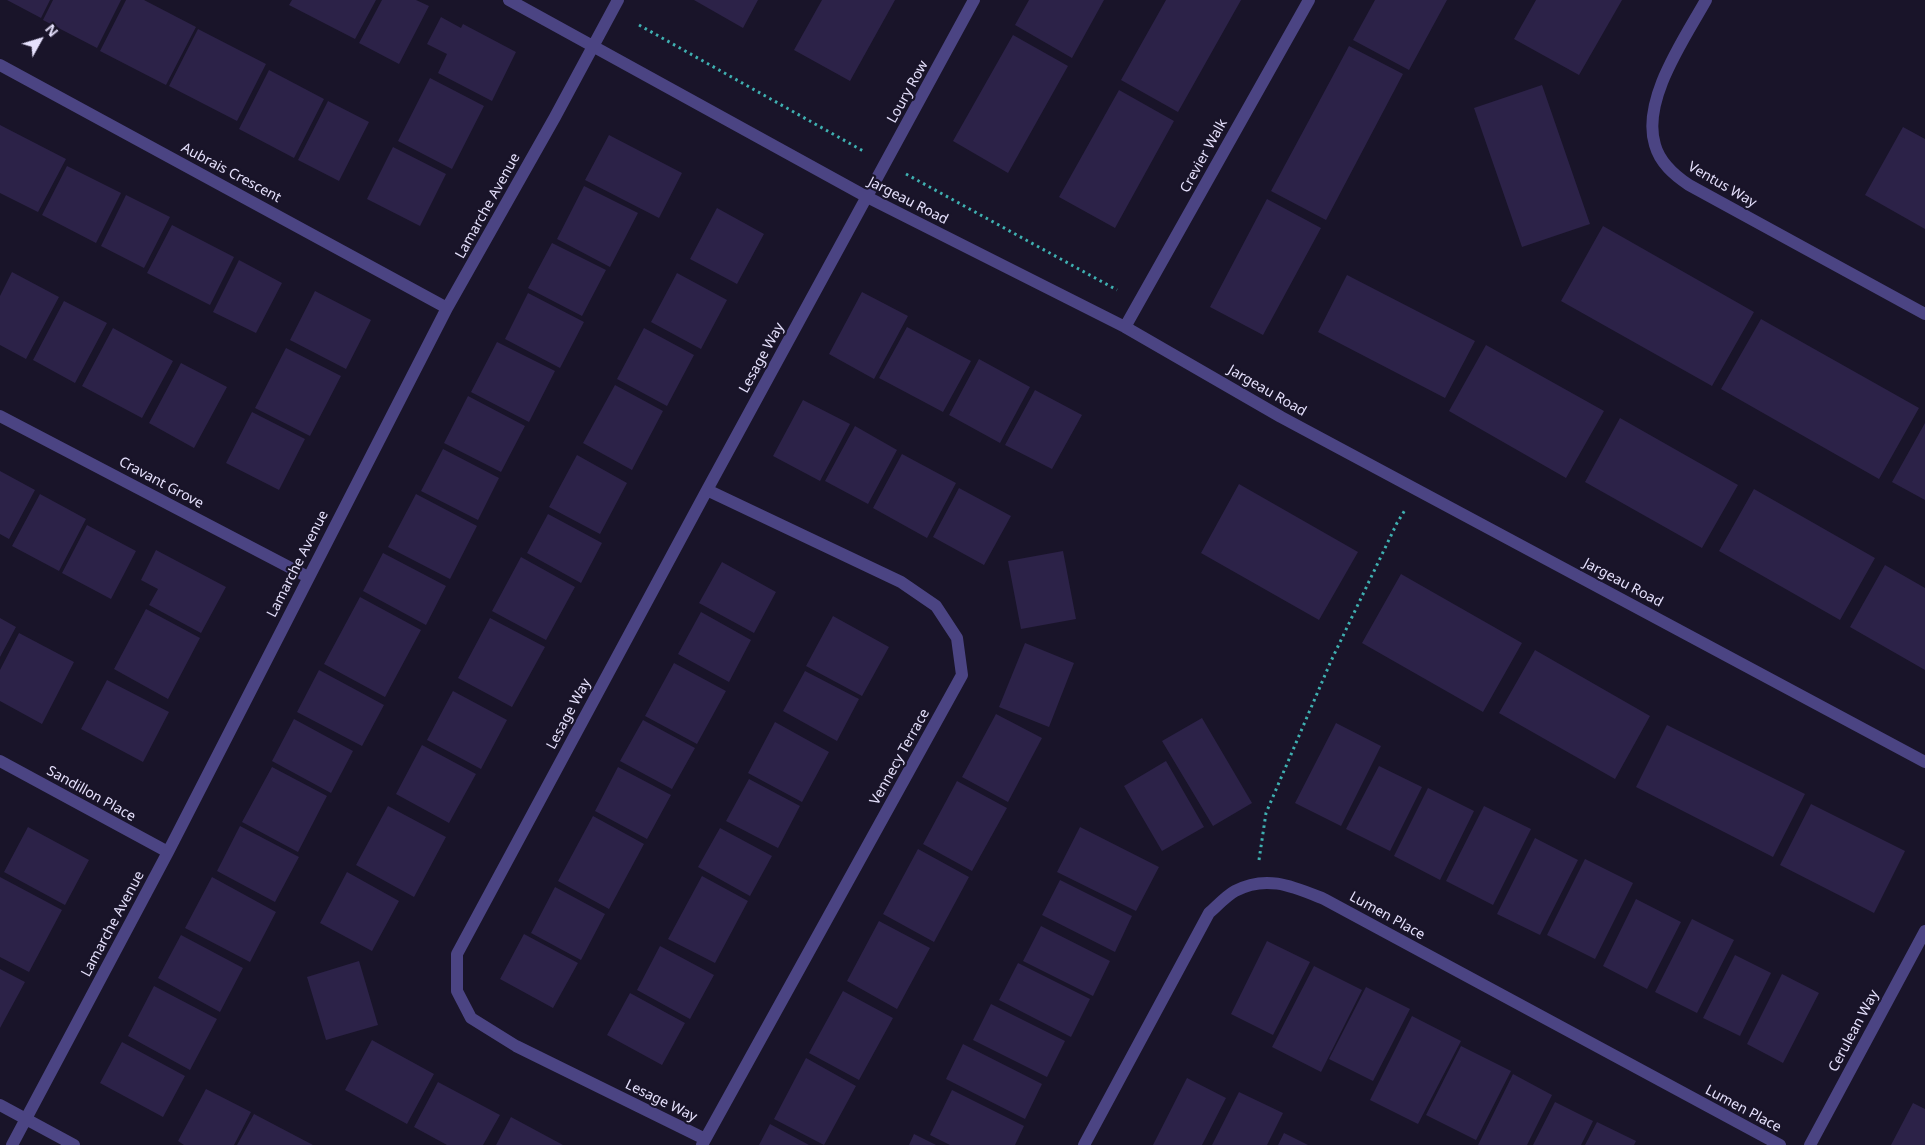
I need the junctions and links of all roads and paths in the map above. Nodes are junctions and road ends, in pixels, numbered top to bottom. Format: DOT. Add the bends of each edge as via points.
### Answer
graph roads {
  1 [pos="509,0"];
  2 [pos="618,0"];
  3 [pos="974,0"];
  4 [pos="1309,0"];
  5 [pos="1706,0"];
  6 [pos="594,46"];
  7 [pos="0,66"];
  8 [pos="867,197"];
  9 [pos="448,308"];
  10 [pos="1925,314"];
  11 [pos="1125,327"];
  12 [pos="0,416"];
  13 [pos="707,490"];
  14 [pos="1417,490"];
  15 [pos="308,577"];
  16 [pos="0,761"];
  17 [pos="1925,762"];
  18 [pos="168,852"];
  19 [pos="1256,883"];
  20 [pos="1925,931"];
  21 [pos="0,1105"];
  22 [pos="26,1119"];
  23 [pos="703,1142"];
  24 [pos="12,1145"];
  25 [pos="74,1145"];
  26 [pos="1084,1145"];
  27 [pos="1780,1145"];
  28 [pos="1810,1145"];
  1 -- 6 [label="street, Jargeau Road"];
  2 -- 6 [label="street, Lamarche Avenue"];
  3 -- 8 [label="street, Loury Row"];
  4 -- 11 [label="street, Crevier Walk"];
  5 -- 10 [label="street, Ventus Way" via="1674,59 1657,99 1653,136 1664,162 1676,176 1703,193"];
  6 -- 8 [label="street, Jargeau Road"];
  6 -- 9 [label="street, Lamarche Avenue"];
  7 -- 9 [label="street, Aubrais Crescent"];
  8 -- 11 [label="street, Jargeau Road"];
  8 -- 13 [label="street, Lesage Way"];
  9 -- 15 [label="street, Lamarche Avenue"];
  11 -- 14 [label="street, Jargeau Road" via="1281,417"];
  12 -- 15 [label="street, Cravant Grove"];
  13 -- 23 [label="street, Lesage Way" via="457,954 457,991 471,1018 516,1046"];
  13 -- 23 [label="street, Vennecy Terrace" via="901,582 936,606 957,638 962,675"];
  14 -- 17 [label="street, Jargeau Road"];
  14 -- 19 [label="path" via="1397,523 1331,661 1266,813"];
  15 -- 18 [label="street, Lamarche Avenue"];
  16 -- 18 [label="street, Sandillon Place"];
  18 -- 22 [label="street, Lamarche Avenue"];
  19 -- 26 [label="street, Lumen Place" via="1234,891 1209,913"];
  19 -- 27 [label="street, Lumen Place" via="1284,883 1324,899"];
  20 -- 28 [label="street, Cerulean Way"];
  21 -- 22 [label="street"];
  22 -- 24 [label="street, Lamarche Avenue"];
  22 -- 25 [label="street"];
}
